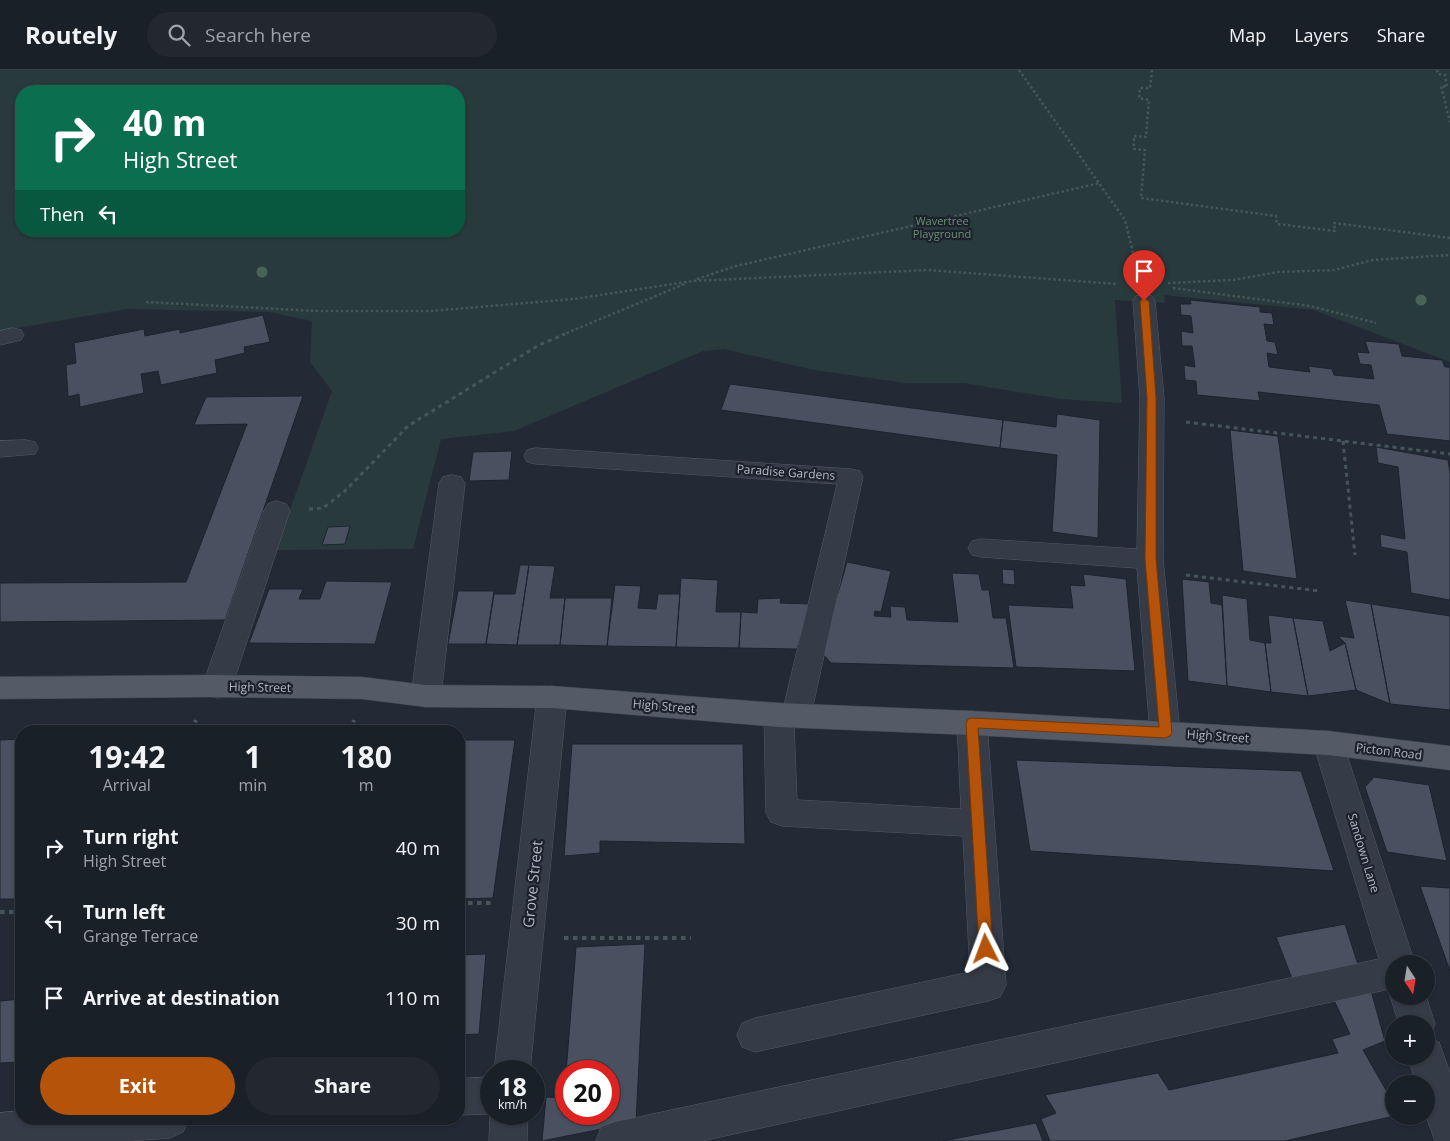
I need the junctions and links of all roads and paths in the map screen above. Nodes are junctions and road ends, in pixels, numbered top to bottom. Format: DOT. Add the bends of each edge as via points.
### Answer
graph roads {
  1 [pos="1019,70"];
  2 [pos="1152,70"];
  3 [pos="1437,70"];
  4 [pos="1450,122"];
  5 [pos="1100,182"];
  6 [pos="1450,238"];
  7 [pos="1450,255"];
  8 [pos="693,281"];
  9 [pos="1142,292"];
  10 [pos="146,302"];
  11 [pos="1376,323"];
  12 [pos="1151,418"];
  13 [pos="1343,441"];
  14 [pos="26,448"];
  15 [pos="0,449"];
  16 [pos="1450,454"];
  17 [pos="536,456"];
  18 [pos="452,483"];
  19 [pos="277,510"];
  20 [pos="981,548"];
  21 [pos="1355,555"];
  22 [pos="1151,565"];
  23 [pos="1319,591"];
  24 [pos="217,687"];
  25 [pos="0,688"];
  26 [pos="426,696"];
  27 [pos="552,697"];
  28 [pos="788,715"];
  29 [pos="972,723"];
  30 [pos="1165,733"];
  31 [pos="1328,743"];
  32 [pos="1450,758"];
  33 [pos="979,823"];
  34 [pos="0,912"];
  35 [pos="15,912"];
  36 [pos="527,938"];
  37 [pos="691,938"];
  38 [pos="1395,955"];
  39 [pos="1385,974"];
  40 [pos="755,1035"];
  41 [pos="513,1060"];
  42 [pos="1429,1065"];
  43 [pos="480,1096"];
  44 [pos="465,1097"];
  45 [pos="92,1125"];
  46 [pos="509,1125"];
  47 [pos="0,1132"];
  48 [pos="1450,1132"];
  49 [pos="508,1141"];
  50 [pos="615,1141"];
  1 -- 5 [label="path"];
  2 -- 6 [label="path" via="1150,88 1140,88 1139,98 1149,100 1146,137 1134,136 1134,149 1145,150 1141,198 1276,216 1277,224 1335,231 1334,224"];
  3 -- 4 [label="path" via="1438,74 1445,75 1447,87 1441,86"];
  5 -- 8 [label="path" via="736,266"];
  5 -- 9 [label="path" via="1125,220"];
  7 -- 9 [label="path" via="1373,260 1334,270 1278,272"];
  8 -- 9 [label="path" via="928,270 1107,284"];
  8 -- 10 [label="path" via="574,298 431,310 316,311"];
  8 -- 19 [label="path" via="539,345 408,426 346,490 323,508"];
  9 -- 11 [label="path" via="1310,306"];
  9 -- 12 [label="street"];
  12 -- 13 [label="path"];
  12 -- 22 [label="street"];
  13 -- 16 [label="path"];
  13 -- 21 [label="path"];
  14 -- 15 [label="street"];
  17 -- 28 [label="street, Paradise Gardens" via="851,477"];
  18 -- 26 [label="street"];
  19 -- 24 [label="street"];
  20 -- 22 [label="street"];
  22 -- 23 [label="path"];
  22 -- 30 [label="street"];
  24 -- 25 [label="main road, High Street"];
  24 -- 26 [label="main road, High Street" via="362,688"];
  26 -- 27 [label="main road, High Street"];
  27 -- 28 [label="main road, High Street"];
  27 -- 36 [label="street, Grove Street"];
  28 -- 29 [label="main road, High Street"];
  28 -- 33 [label="street" via="782,813"];
  29 -- 30 [label="main road, High Street"];
  29 -- 33 [label="street"];
  30 -- 31 [label="main road, High Street"];
  31 -- 32 [label="main road, Picton Road"];
  31 -- 38 [label="street, Sandown Lane"];
  33 -- 40 [label="street" via="988,985"];
  34 -- 35 [label="path"];
  36 -- 37 [label="path"];
  36 -- 41 [label="street, Grove Street"];
  39 -- 50 [label="street"];
  42 -- 48 [label="street"];
  43 -- 44 [label="street"];
  45 -- 47 [label="street"];
  46 -- 49 [label="street"];
}
